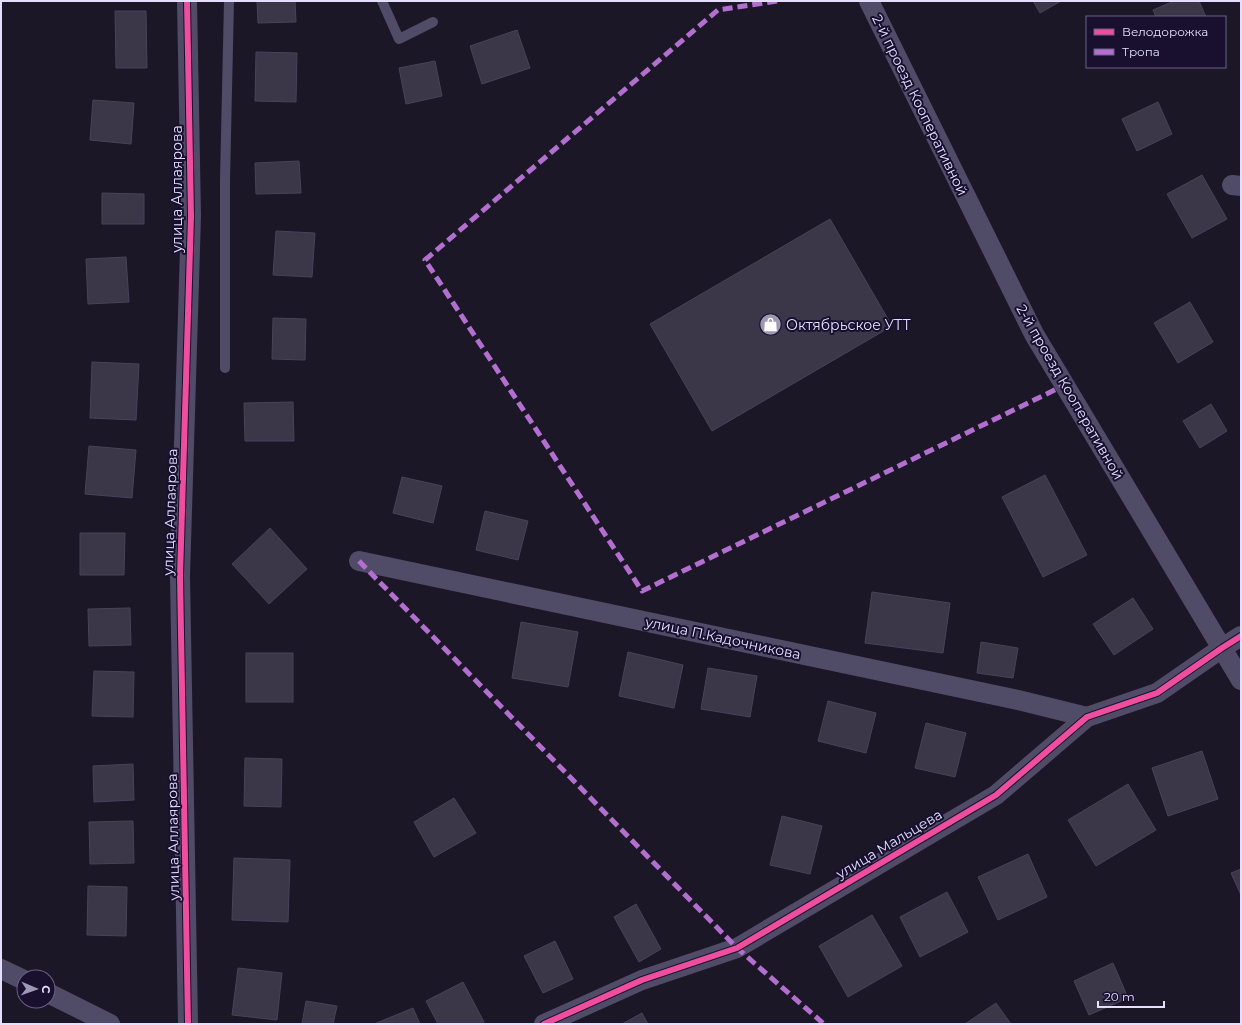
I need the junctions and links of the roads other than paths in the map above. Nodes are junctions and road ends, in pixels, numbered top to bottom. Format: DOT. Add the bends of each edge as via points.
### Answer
graph roads {
  1 [pos="187,1"];
  2 [pos="229,1"];
  3 [pos="382,1"];
  4 [pos="869,1"];
  5 [pos="433,22"];
  6 [pos="225,368"];
  7 [pos="360,561"];
  8 [pos="1241,636"];
  9 [pos="1222,648"];
  10 [pos="1241,680"];
  11 [pos="1087,717"];
  12 [pos="1,969"];
  13 [pos="16,976"];
  14 [pos="56,997"];
  15 [pos="110,1024"];
  16 [pos="188,1024"];
  17 [pos="544,1024"];
  1 -- 16 [label="street, улица Аллаярова" via="191,216 180,576"];
  2 -- 6 [label="lane" via="224,180"];
  3 -- 5 [label="lane" via="399,39"];
  4 -- 9 [label="street, 2-й проезд Кооперативной" via="1034,334"];
  7 -- 11 [label="street, улица П.Кадочникова" via="1018,700"];
  8 -- 9 [label="street"];
  9 -- 10 [label="street, 2-й проезд Кооперативной"];
  9 -- 11 [label="street, улица Мальцева" via="1157,693"];
  11 -- 17 [label="street, улица Мальцева" via="996,795 737,948 642,980"];
  12 -- 13 [label="street"];
  14 -- 15 [label="street"];
}
